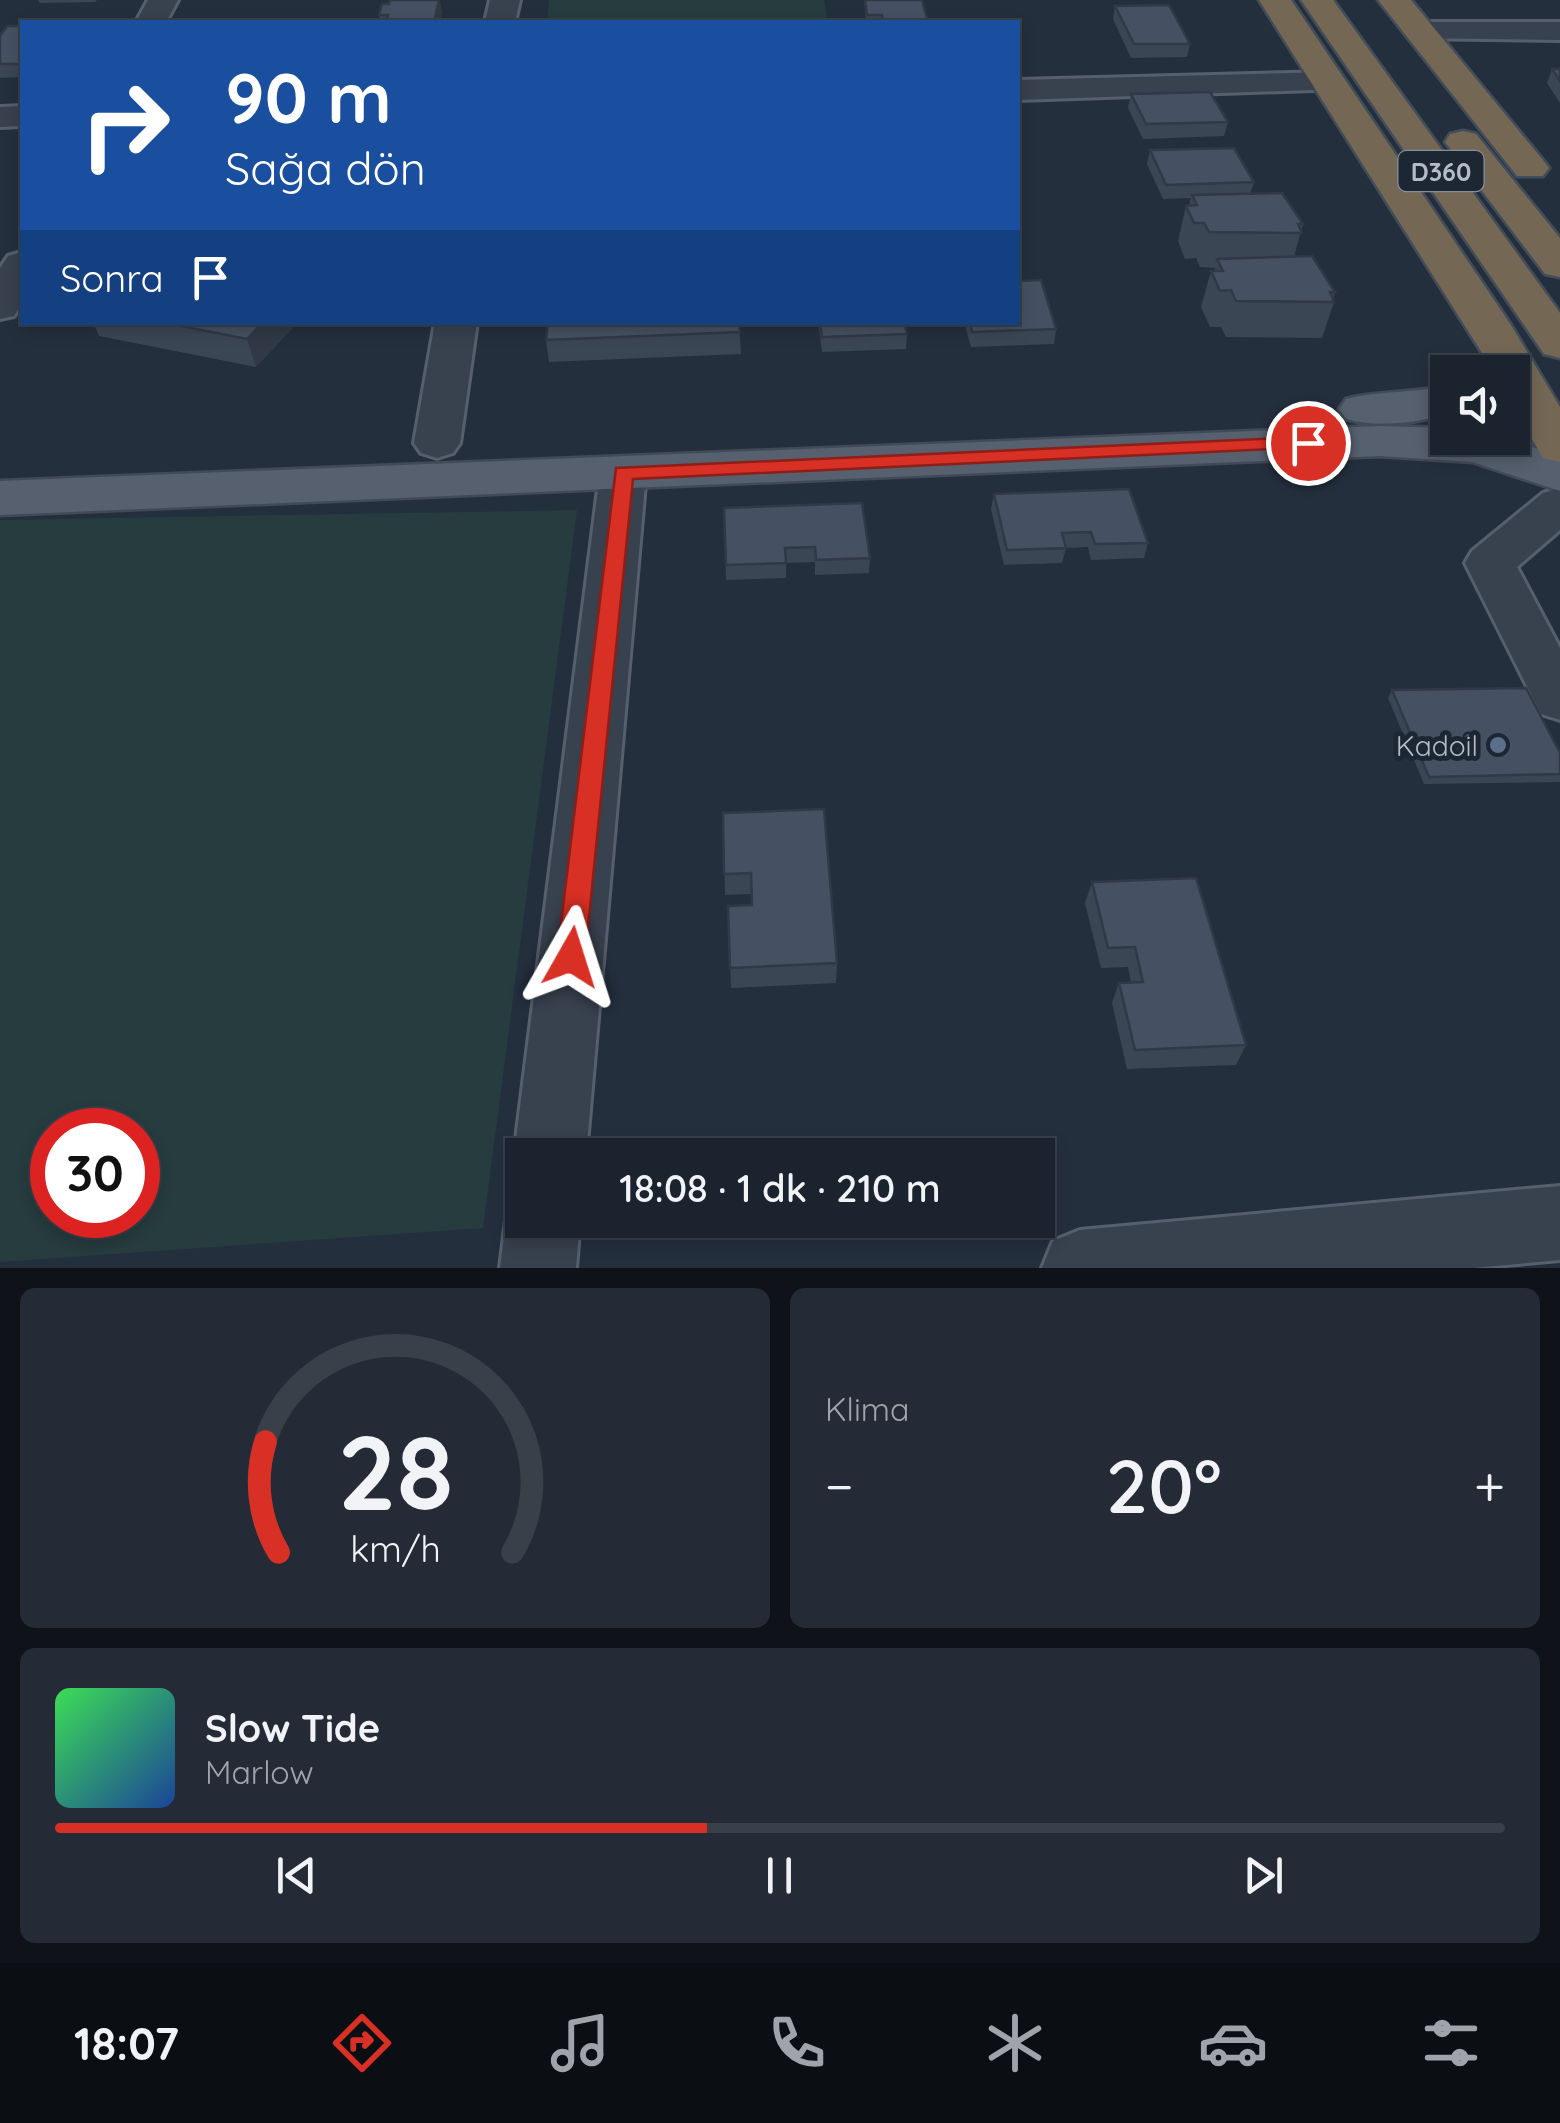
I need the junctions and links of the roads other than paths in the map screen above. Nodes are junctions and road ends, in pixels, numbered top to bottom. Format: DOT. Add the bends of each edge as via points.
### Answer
graph roads {
  1 [pos="1275,0"];
  2 [pos="1316,0"];
  3 [pos="1353,0"];
  4 [pos="1394,0"];
  5 [pos="1420,31"];
  6 [pos="1560,31"];
  7 [pos="1329,82"];
  8 [pos="1020,90"];
  9 [pos="1550,194"];
  10 [pos="1560,265"];
  11 [pos="20,268"];
  12 [pos="0,307"];
  13 [pos="456,325"];
  14 [pos="1560,345"];
  15 [pos="1494,355"];
  16 [pos="1430,404"];
  17 [pos="1530,406"];
  18 [pos="437,443"];
  19 [pos="1560,447"];
  20 [pos="0,461"];
  21 [pos="624,473"];
  22 [pos="1560,476"];
  23 [pos="0,498"];
  24 [pos="1560,504"];
  25 [pos="1560,699"];
  26 [pos="552,1138"];
  27 [pos="1560,1223"];
  28 [pos="541,1238"];
  29 [pos="538,1268"];
  30 [pos="1080,1268"];
  1 -- 7 [label="highway"];
  2 -- 14 [label="highway, D360"];
  3 -- 10 [label="highway, D360"];
  4 -- 5 [label="highway"];
  5 -- 6 [label="street"];
  5 -- 9 [label="highway"];
  7 -- 8 [label="street"];
  7 -- 15 [label="highway"];
  11 -- 12 [label="street"];
  13 -- 18 [label="street"];
  16 -- 18 [label="main road"];
  17 -- 19 [label="highway"];
  18 -- 20 [label="main road"];
  21 -- 22 [label="main road" via="1380,440 1504,450"];
  21 -- 23 [label="main road"];
  21 -- 26 [label="street"];
  24 -- 25 [label="street" via="1490,563"];
  27 -- 30 [label="street"];
  28 -- 29 [label="street"];
}
